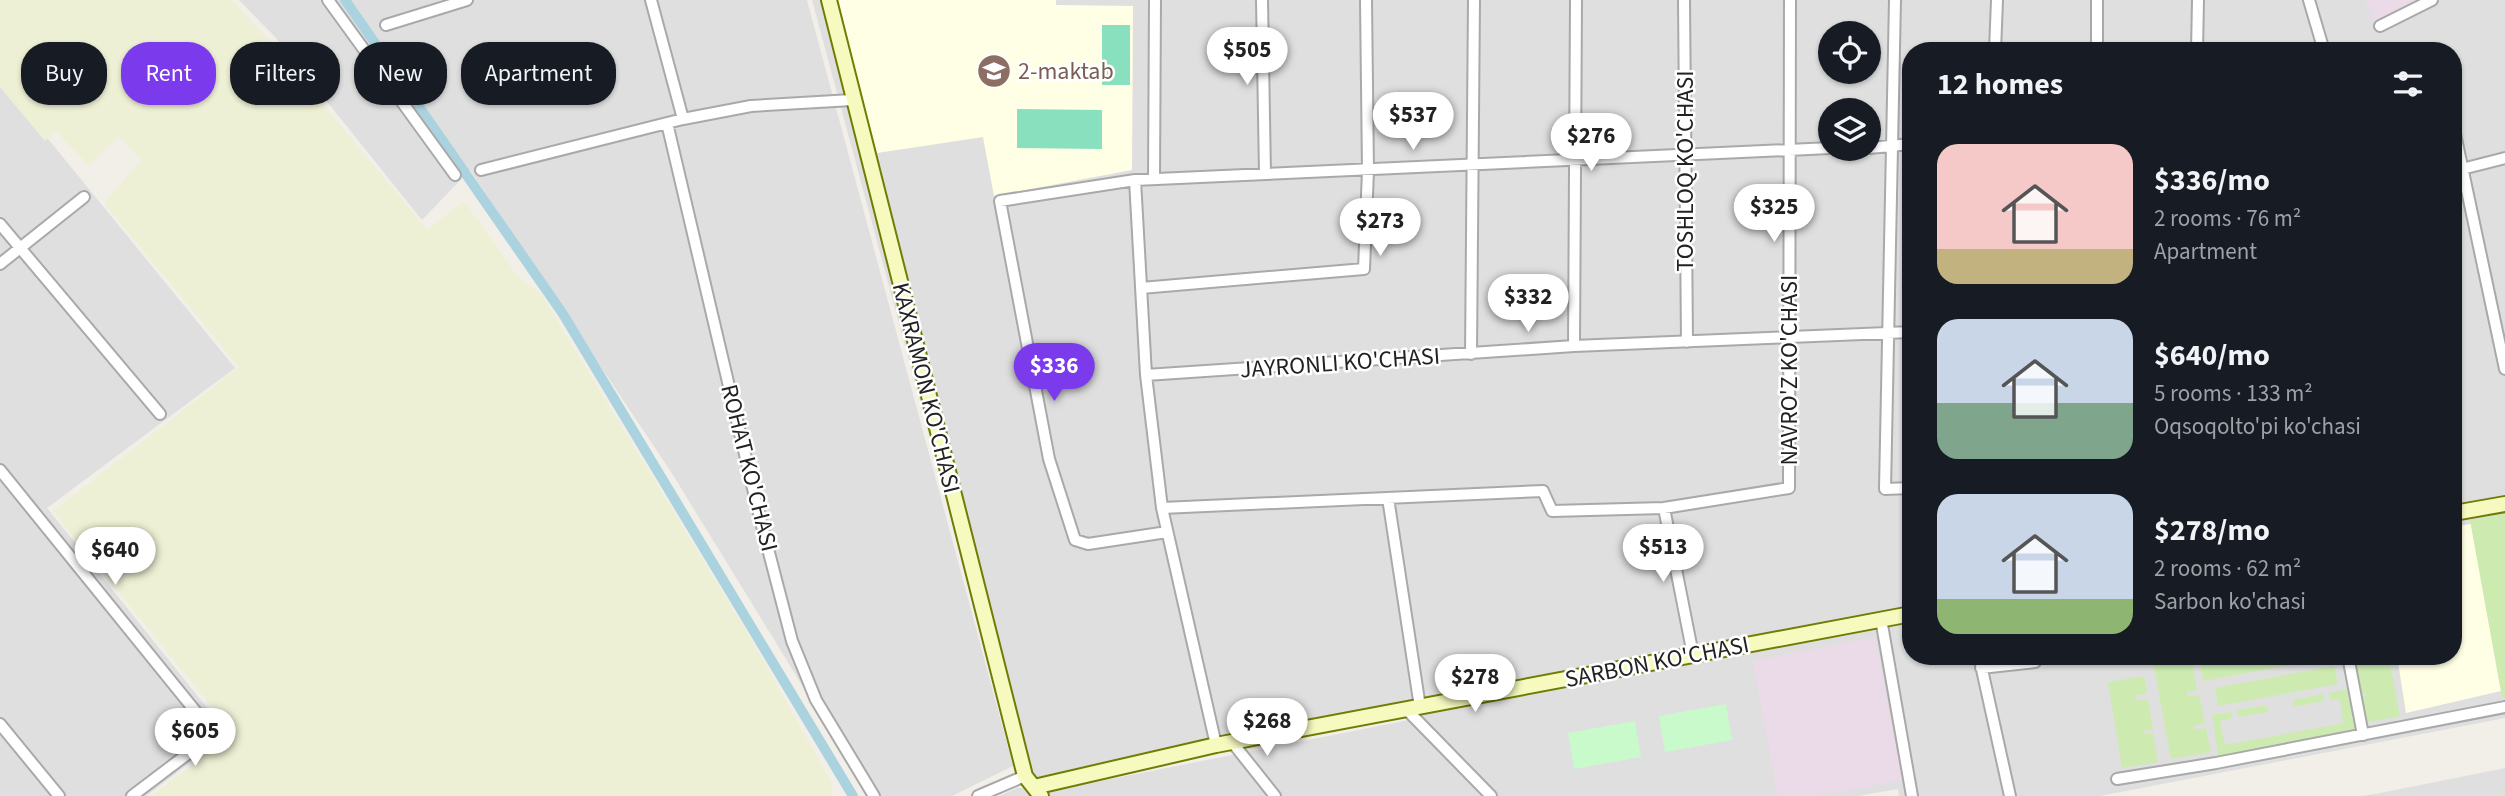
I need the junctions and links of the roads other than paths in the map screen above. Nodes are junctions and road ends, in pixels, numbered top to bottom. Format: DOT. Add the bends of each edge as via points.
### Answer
graph roads {
  1 [pos="328,0"];
  2 [pos="467,0"];
  3 [pos="651,0"];
  4 [pos="829,0"];
  5 [pos="1155,0"];
  6 [pos="1262,0"];
  7 [pos="1366,0"];
  8 [pos="1474,0"];
  9 [pos="1576,0"];
  10 [pos="1684,0"];
  11 [pos="1790,0"];
  12 [pos="1895,0"];
  13 [pos="1997,0"];
  14 [pos="2097,0"];
  15 [pos="2197,0"];
  16 [pos="2309,0"];
  17 [pos="2432,0"];
  18 [pos="386,25"];
  19 [pos="2380,26"];
  20 [pos="1995,42"];
  21 [pos="2097,42"];
  22 [pos="2197,42"];
  23 [pos="2321,42"];
  24 [pos="852,100"];
  25 [pos="683,119"];
  26 [pos="667,123"];
  27 [pos="1902,146"];
  28 [pos="1789,148"];
  29 [pos="1818,148"];
  30 [pos="1881,148"];
  31 [pos="1891,148"];
  32 [pos="1684,153"];
  33 [pos="2505,158"];
  34 [pos="1576,162"];
  35 [pos="1474,165"];
  36 [pos="2462,169"];
  37 [pos="481,170"];
  38 [pos="1368,171"];
  39 [pos="1265,174"];
  40 [pos="455,175"];
  41 [pos="1154,179"];
  42 [pos="1135,180"];
  43 [pos="84,197"];
  44 [pos="0,224"];
  45 [pos="20,248"];
  46 [pos="0,264"];
  47 [pos="1141,288"];
  48 [pos="1889,331"];
  49 [pos="1902,332"];
  50 [pos="1791,334"];
  51 [pos="1687,342"];
  52 [pos="1574,346"];
  53 [pos="1471,354"];
  54 [pos="2505,369"];
  55 [pos="1146,375"];
  56 [pos="160,414"];
  57 [pos="0,470"];
  58 [pos="1902,488"];
  59 [pos="1388,498"];
  60 [pos="2505,504"];
  61 [pos="1162,508"];
  62 [pos="1664,508"];
  63 [pos="2462,512"];
  64 [pos="1167,532"];
  65 [pos="1902,616"];
  66 [pos="1881,620"];
  67 [pos="1692,655"];
  68 [pos="1981,665"];
  69 [pos="2350,665"];
  70 [pos="2505,707"];
  71 [pos="1413,708"];
  72 [pos="0,724"];
  73 [pos="2363,735"];
  74 [pos="1232,742"];
  75 [pos="1216,745"];
  76 [pos="2117,779"];
  77 [pos="1033,786"];
  78 [pos="59,796"];
  79 [pos="132,796"];
  80 [pos="874,796"];
  81 [pos="978,796"];
  82 [pos="1275,796"];
  83 [pos="1491,796"];
  84 [pos="1912,796"];
  85 [pos="2010,796"];
  1 -- 40 [label="street"];
  2 -- 18 [label="street"];
  3 -- 25 [label="street"];
  4 -- 24 [label="street, KAXRAMON KO'CHASI"];
  5 -- 41 [label="street"];
  6 -- 39 [label="street"];
  7 -- 38 [label="street"];
  8 -- 35 [label="street"];
  9 -- 34 [label="street"];
  10 -- 32 [label="street, TOSHLOQ KO'CHASI"];
  11 -- 28 [label="street, NAVRO'Z KO'CHASI"];
  12 -- 31 [label="street"];
  13 -- 20 [label="street"];
  14 -- 21 [label="street"];
  15 -- 22 [label="street"];
  16 -- 23 [label="street"];
  17 -- 19 [label="street"];
  24 -- 25 [label="street" via="751,106"];
  24 -- 77 [label="street, KAXRAMON KO'CHASI"];
  25 -- 26 [label="street"];
  26 -- 37 [label="street"];
  26 -- 80 [label="street, ROHAT KO'CHASI" via="792,640 816,701"];
  27 -- 31 [label="street"];
  28 -- 29 [label="street"];
  28 -- 32 [label="street"];
  28 -- 50 [label="street, NAVRO'Z KO'CHASI"];
  30 -- 31 [label="street"];
  31 -- 48 [label="street"];
  32 -- 34 [label="street"];
  32 -- 51 [label="street, TOSHLOQ KO'CHASI"];
  33 -- 36 [label="street"];
  34 -- 35 [label="street"];
  34 -- 52 [label="street"];
  35 -- 38 [label="street"];
  35 -- 53 [label="street"];
  36 -- 54 [label="street"];
  38 -- 39 [label="street"];
  38 -- 47 [label="street" via="1364,269"];
  39 -- 41 [label="street"];
  41 -- 42 [label="street"];
  42 -- 47 [label="street"];
  42 -- 64 [label="street" via="1000,201 1049,459 1075,540 1088,544"];
  43 -- 45 [label="street"];
  44 -- 45 [label="street"];
  45 -- 46 [label="street"];
  45 -- 56 [label="street"];
  47 -- 55 [label="street"];
  48 -- 49 [label="street, JAYRONLI KO'CHASI"];
  48 -- 50 [label="street, JAYRONLI KO'CHASI"];
  48 -- 58 [label="street" via="1885,489"];
  50 -- 51 [label="street, JAYRONLI KO'CHASI"];
  50 -- 62 [label="street, NAVRO'Z KO'CHASI" via="1789,488"];
  51 -- 52 [label="street, JAYRONLI KO'CHASI"];
  52 -- 53 [label="street, JAYRONLI KO'CHASI"];
  53 -- 55 [label="street, JAYRONLI KO'CHASI"];
  55 -- 61 [label="street"];
  57 -- 79 [label="street" via="210,732 206,740"];
  59 -- 61 [label="street"];
  59 -- 62 [label="street" via="1543,491 1552,511"];
  59 -- 71 [label="street"];
  60 -- 63 [label="street"];
  61 -- 64 [label="street"];
  62 -- 67 [label="street"];
  64 -- 75 [label="street"];
  65 -- 66 [label="street, SARBON KO'CHASI"];
  66 -- 67 [label="street, SARBON KO'CHASI"];
  66 -- 84 [label="street"];
  67 -- 71 [label="street, SARBON KO'CHASI"];
  68 -- 85 [label="street"];
  69 -- 73 [label="street"];
  70 -- 73 [label="street"];
  71 -- 74 [label="street, SARBON KO'CHASI"];
  71 -- 83 [label="street"];
  72 -- 78 [label="street"];
  73 -- 76 [label="street"];
  74 -- 75 [label="street, SARBON KO'CHASI"];
  74 -- 82 [label="street"];
  75 -- 77 [label="street, SARBON KO'CHASI"];
  77 -- 81 [label="street"];
}
